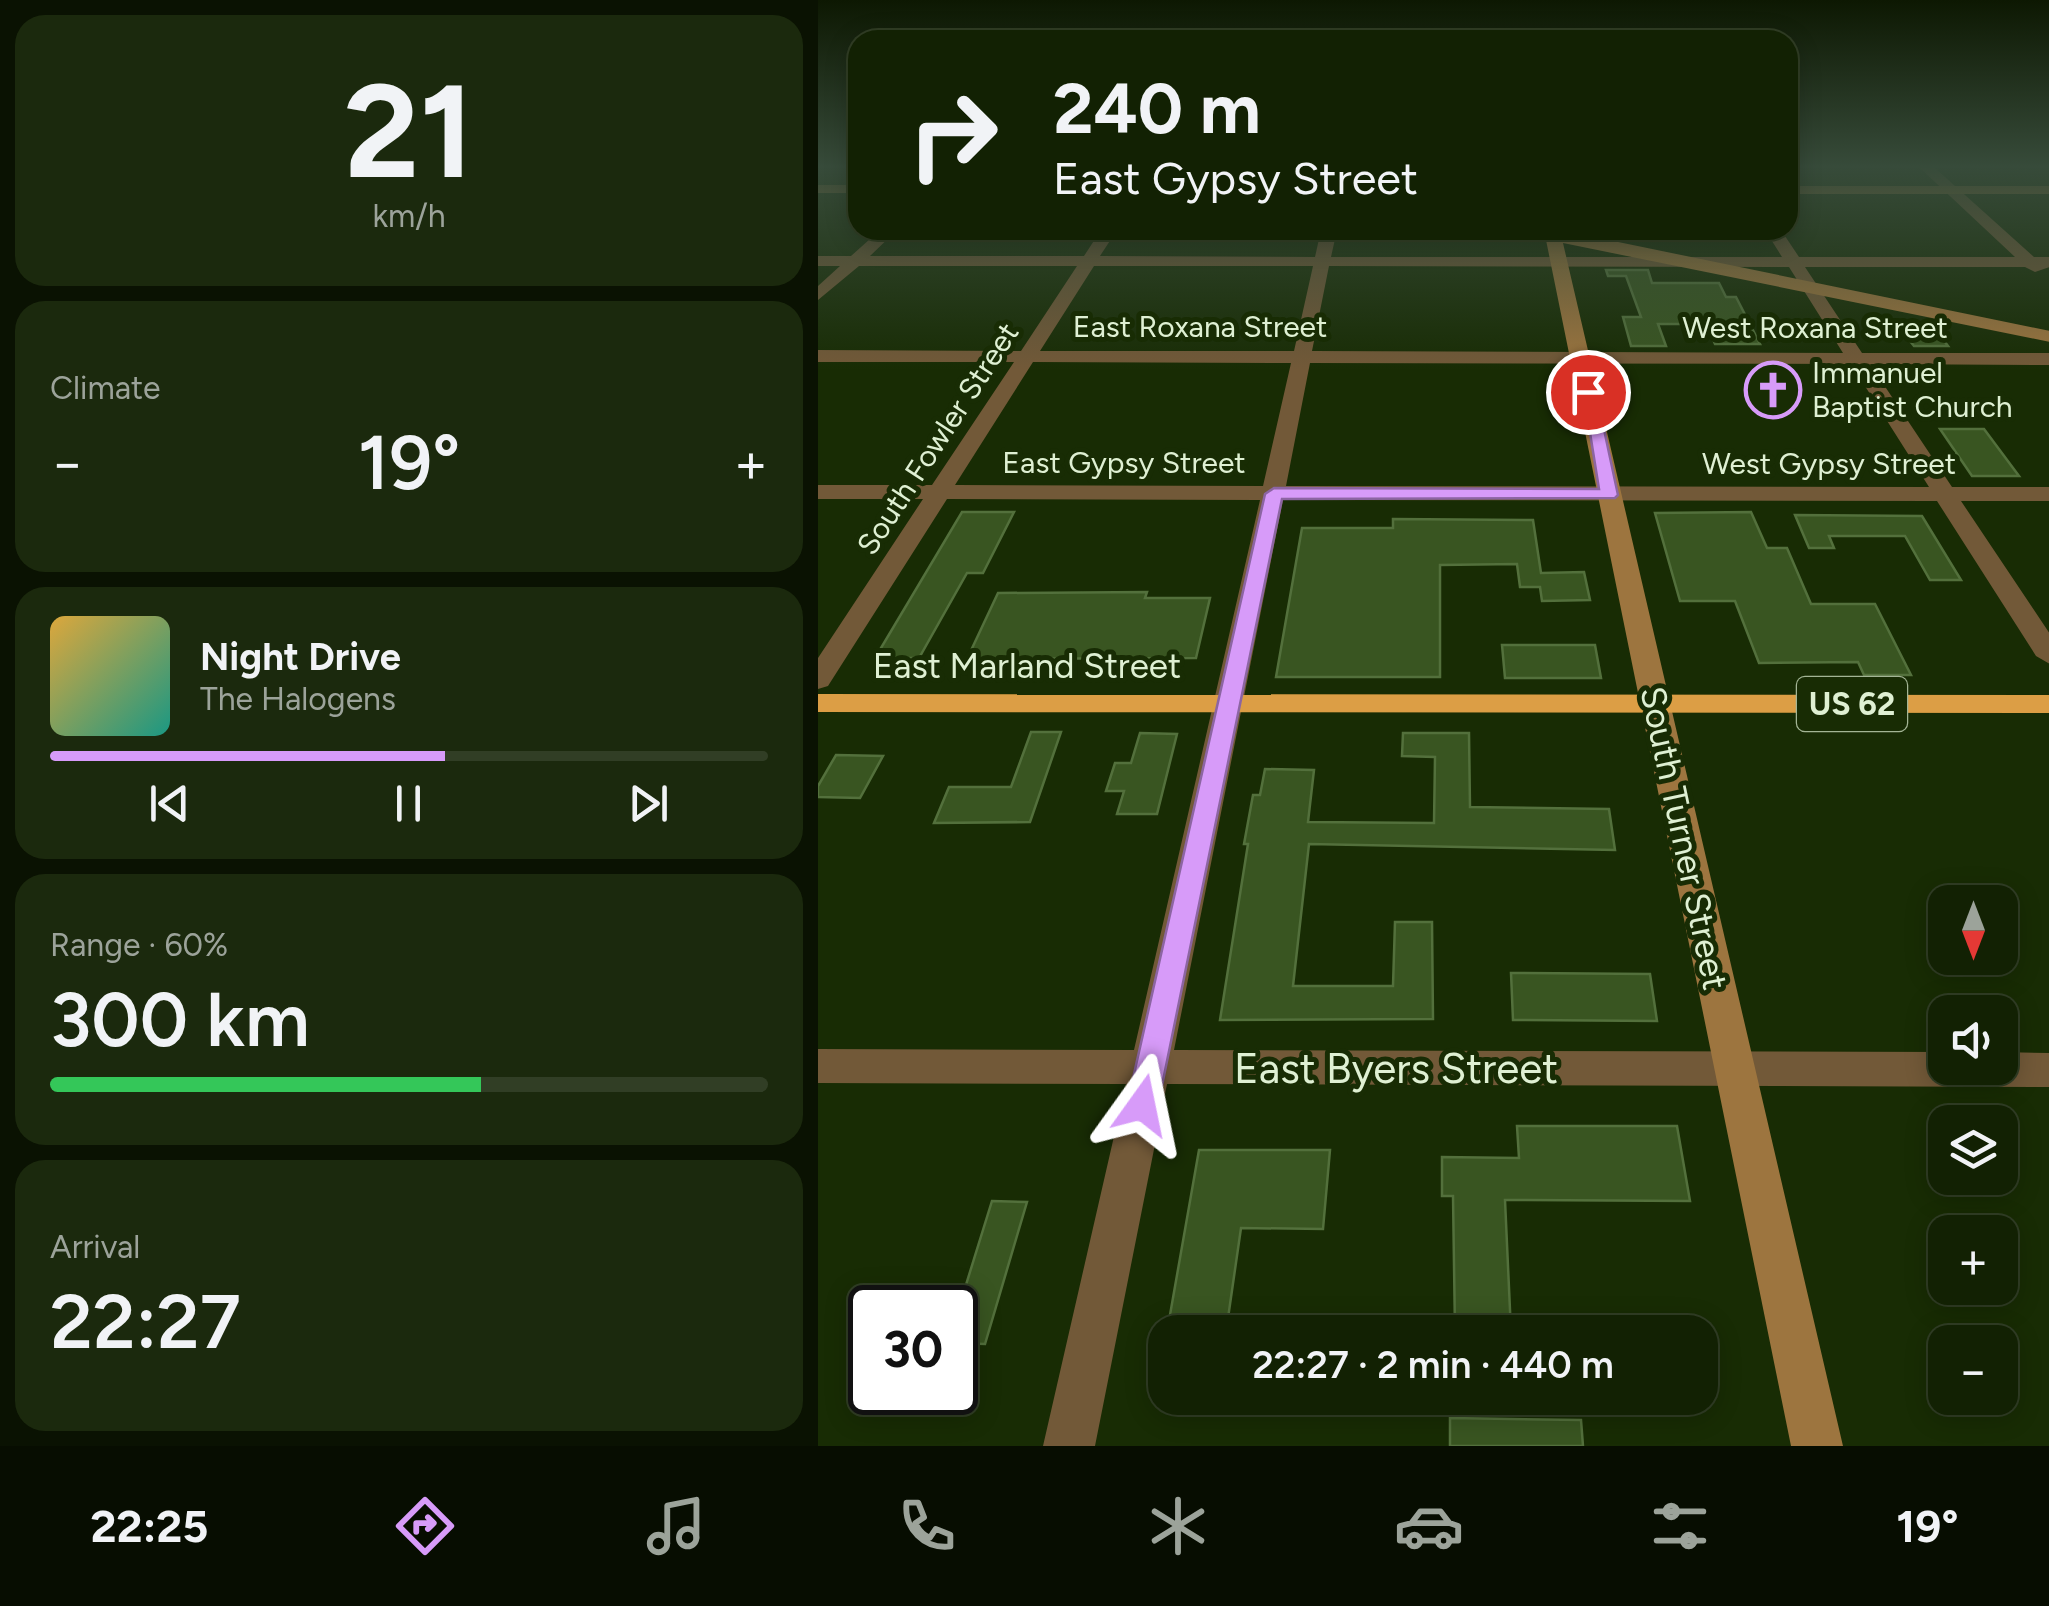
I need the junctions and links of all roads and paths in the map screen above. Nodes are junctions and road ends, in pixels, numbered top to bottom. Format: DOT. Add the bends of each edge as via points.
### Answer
graph roads {
  1 [pos="2001,235"];
  2 [pos="877,240"];
  3 [pos="1102,240"];
  4 [pos="1553,240"];
  5 [pos="1582,240"];
  6 [pos="1780,240"];
  7 [pos="1326,246"];
  8 [pos="818,261"];
  9 [pos="855,261"];
  10 [pos="1088,262"];
  11 [pos="1558,262"];
  12 [pos="1678,262"];
  13 [pos="1792,262"];
  14 [pos="2030,262"];
  15 [pos="2050,262"];
  16 [pos="2050,281"];
  17 [pos="1810,288"];
  18 [pos="818,296"];
  19 [pos="2050,337"];
  20 [pos="818,356"];
  21 [pos="1026,357"];
  22 [pos="1302,357"];
  23 [pos="1581,358"];
  24 [pos="1856,358"];
  25 [pos="2050,358"];
  26 [pos="818,492"];
  27 [pos="940,492"];
  28 [pos="1274,494"];
  29 [pos="1944,494"];
  30 [pos="2050,494"];
  31 [pos="1609,495"];
  32 [pos="2050,656"];
  33 [pos="818,680"];
  34 [pos="818,703"];
  35 [pos="1229,704"];
  36 [pos="1655,704"];
  37 [pos="2050,704"];
  38 [pos="818,1066"];
  39 [pos="1150,1067"];
  40 [pos="1735,1068"];
  41 [pos="2050,1070"];
  42 [pos="1069,1446"];
  43 [pos="1817,1446"];
  1 -- 14 [label="street"];
  2 -- 9 [label="street"];
  3 -- 10 [label="street, South Fowler Street"];
  4 -- 11 [label="main road, South Turner Street"];
  5 -- 12 [label="main road"];
  6 -- 13 [label="street"];
  7 -- 10 [label="street"];
  7 -- 11 [label="street"];
  7 -- 22 [label="street"];
  8 -- 9 [label="street"];
  9 -- 10 [label="street"];
  9 -- 18 [label="street"];
  10 -- 21 [label="street, South Fowler Street"];
  11 -- 12 [label="street"];
  11 -- 23 [label="main road, South Turner Street"];
  12 -- 13 [label="street"];
  12 -- 17 [label="main road"];
  13 -- 14 [label="street"];
  13 -- 17 [label="street"];
  14 -- 15 [label="street"];
  14 -- 16 [label="street"];
  17 -- 19 [label="main road"];
  17 -- 24 [label="street"];
  20 -- 21 [label="street, East Roxana Street"];
  21 -- 22 [label="street, East Roxana Street"];
  21 -- 27 [label="street, South Fowler Street"];
  22 -- 23 [label="street, East Roxana Street"];
  22 -- 28 [label="street"];
  23 -- 24 [label="street, West Roxana Street"];
  23 -- 31 [label="main road, South Turner Street"];
  24 -- 25 [label="street, West Roxana Street"];
  24 -- 29 [label="street"];
  26 -- 27 [label="street, East Gypsy Street"];
  27 -- 28 [label="street, East Gypsy Street"];
  27 -- 33 [label="street, South Fowler Street"];
  28 -- 31 [label="street, East Gypsy Street"];
  28 -- 35 [label="street"];
  29 -- 30 [label="street, West Gypsy Street"];
  29 -- 31 [label="street, West Gypsy Street"];
  29 -- 32 [label="street"];
  31 -- 36 [label="main road, South Turner Street"];
  34 -- 35 [label="highway, East Marland Street / US 62"];
  35 -- 36 [label="highway, East Marland Street / US 62"];
  35 -- 39 [label="street"];
  36 -- 37 [label="highway, US 62"];
  36 -- 40 [label="main road, South Turner Street"];
  38 -- 39 [label="street, East Byers Street"];
  39 -- 40 [label="street, East Byers Street"];
  39 -- 42 [label="street"];
  40 -- 41 [label="street, East Byers Street"];
  40 -- 43 [label="main road, South Turner Street"];
}
